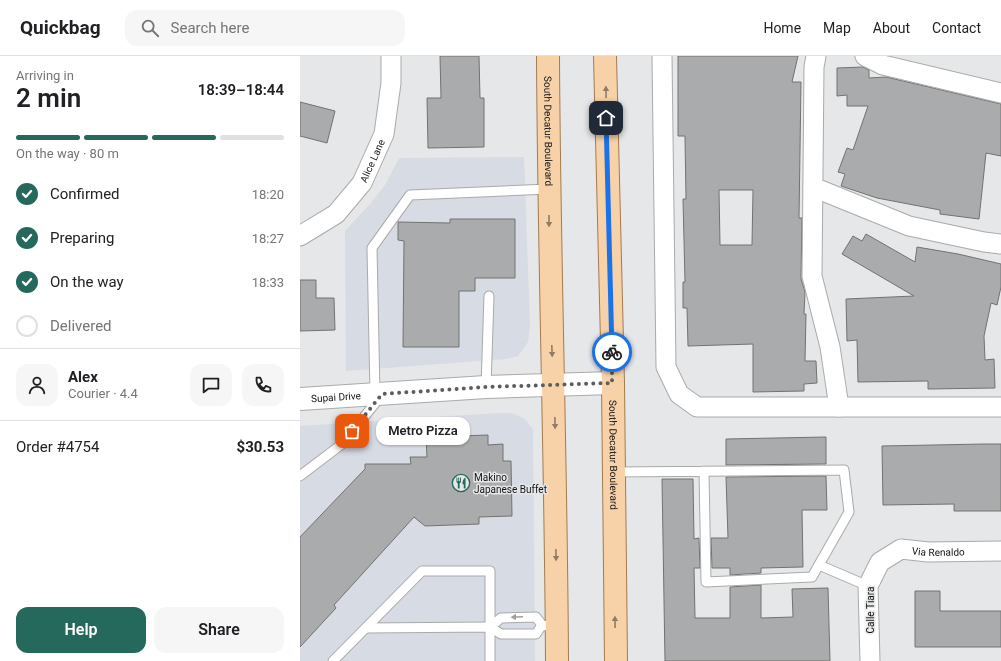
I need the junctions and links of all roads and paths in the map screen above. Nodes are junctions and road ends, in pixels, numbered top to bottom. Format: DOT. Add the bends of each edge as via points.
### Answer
graph roads {
  1 [pos="391,56"];
  2 [pos="548,56"];
  3 [pos="605,56"];
  4 [pos="662,56"];
  5 [pos="816,56"];
  6 [pos="866,56"];
  7 [pos="1001,93"];
  8 [pos="813,187"];
  9 [pos="549,189"];
  10 [pos="300,236"];
  11 [pos="1001,244"];
  12 [pos="489,296"];
  13 [pos="612,383"];
  14 [pos="553,384"];
  15 [pos="486,387"];
  16 [pos="379,394"];
  17 [pos="300,399"];
  18 [pos="839,407"];
  19 [pos="1001,407"];
  20 [pos="704,471"];
  21 [pos="614,472"];
  22 [pos="300,476"];
  23 [pos="1001,551"];
  24 [pos="880,562"];
  25 [pos="819,565"];
  26 [pos="868,586"];
  27 [pos="549,626"];
  28 [pos="490,627"];
  29 [pos="366,628"];
  30 [pos="333,661"];
  31 [pos="490,661"];
  32 [pos="557,661"];
  33 [pos="616,661"];
  34 [pos="870,661"];
  1 -- 10 [label="street, Alice Lane" via="391,83 384,134 362,183 336,214"];
  2 -- 9 [label="main road, South Decatur Boulevard"];
  13 -- 3 [label="main road, South Decatur Boulevard, one-way"];
  4 -- 18 [label="street" via="666,368 672,381 679,394 697,407"];
  5 -- 8 [label="street"];
  6 -- 7 [label="street" via="883,64"];
  8 -- 11 [label="street" via="909,226"];
  8 -- 18 [label="street" via="812,276 830,347"];
  9 -- 14 [label="main road, South Decatur Boulevard, one-way"];
  9 -- 16 [label="lane" via="410,195 372,248"];
  12 -- 15 [label="lane"];
  13 -- 14 [label="street, Supai Drive"];
  13 -- 21 [label="main road, South Decatur Boulevard"];
  14 -- 15 [label="street, Supai Drive"];
  14 -- 27 [label="main road, South Decatur Boulevard, one-way"];
  15 -- 16 [label="street, Supai Drive"];
  16 -- 17 [label="street, Supai Drive"];
  16 -- 22 [label="lane" via="342,444"];
  18 -- 19 [label="street"];
  20 -- 21 [label="lane"];
  20 -- 25 [label="lane" via="706,582 812,577"];
  20 -- 25 [label="lane" via="844,470 849,512"];
  33 -- 21 [label="main road, South Decatur Boulevard, one-way"];
  23 -- 24 [label="street, Via Renaldo" via="928,552 901,549"];
  24 -- 26 [label="street, Calle Tiara"];
  25 -- 26 [label="lane"];
  26 -- 34 [label="street, Calle Tiara"];
  27 -- 28 [label="lane" via="536,634 501,634"];
  27 -- 28 [label="lane, one-way" via="536,617 501,618"];
  27 -- 32 [label="main road, South Decatur Boulevard"];
  28 -- 29 [label="lane"];
  28 -- 29 [label="lane" via="490,570 422,570"];
  28 -- 31 [label="lane"];
  29 -- 30 [label="lane"];
}
